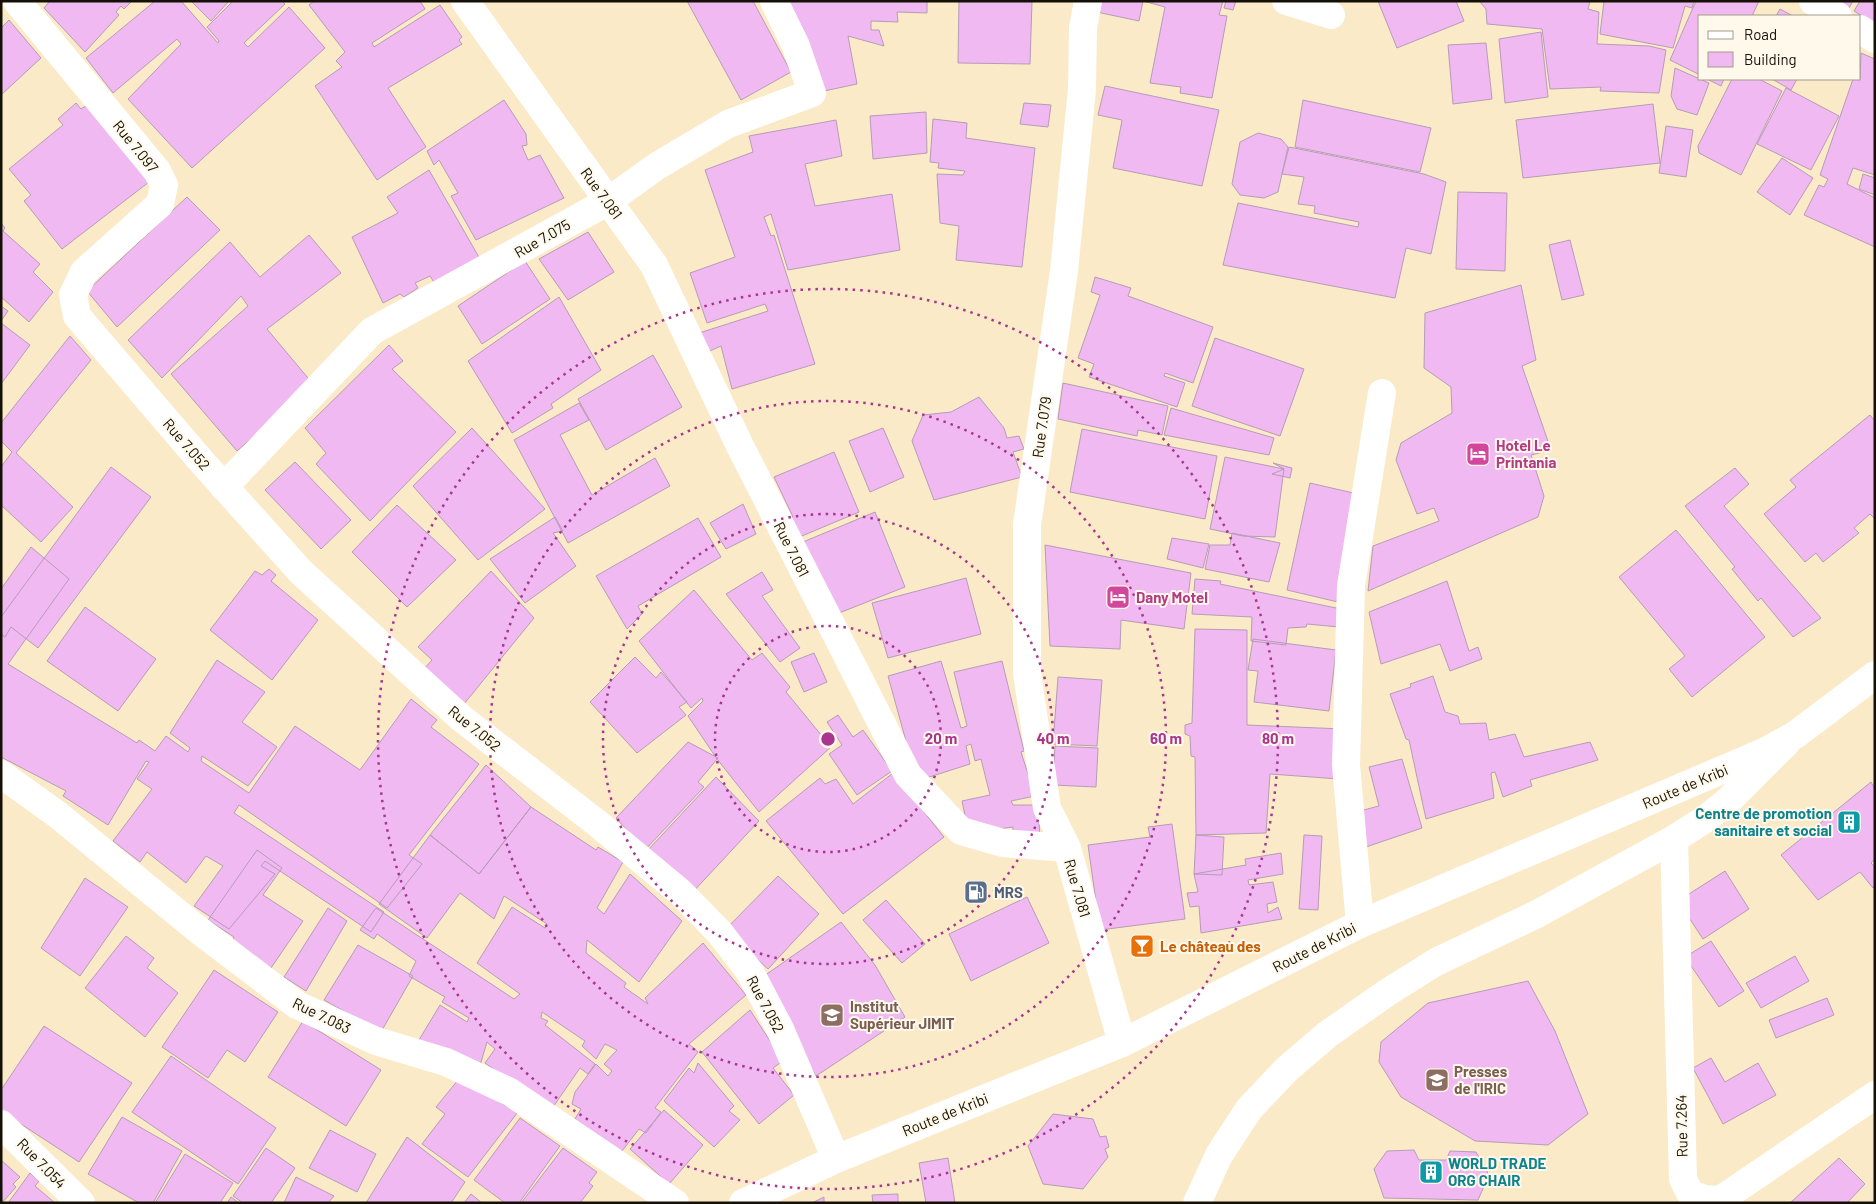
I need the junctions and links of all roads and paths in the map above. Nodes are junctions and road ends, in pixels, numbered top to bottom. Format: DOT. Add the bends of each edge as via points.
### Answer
graph roads {
  1 [pos="17,1"];
  2 [pos="465,1"];
  3 [pos="774,1"];
  4 [pos="1088,1"];
  5 [pos="1286,1"];
  6 [pos="1813,1"];
  7 [pos="1331,15"];
  8 [pos="1836,15"];
  9 [pos="1861,31"];
  10 [pos="1875,38"];
  11 [pos="608,202"];
  12 [pos="77,316"];
  13 [pos="1382,393"];
  14 [pos="224,487"];
  15 [pos="1875,675"];
  16 [pos="1794,735"];
  17 [pos="1,774"];
  18 [pos="1674,839"];
  19 [pos="1067,848"];
  20 [pos="1360,924"];
  21 [pos="1122,1043"];
  22 [pos="1875,1095"];
  23 [pos="1,1124"];
  24 [pos="836,1159"];
  25 [pos="81,1203"];
  26 [pos="675,1203"];
  27 [pos="743,1203"];
  28 [pos="1198,1203"];
  1 -- 12 [label="street, Rue 7.097" via="157,171 164,184 160,204 84,272 73,295"];
  2 -- 11 [label="street, Rue 7.081"];
  3 -- 11 [label="street, Rue 7.075" via="796,46 812,93 728,124 657,166"];
  4 -- 19 [label="street, Rue 7.079" via="1083,28 1082,90 1064,271 1027,525 1028,673 1047,808"];
  5 -- 7 [label="street"];
  6 -- 8 [label="street"];
  9 -- 10 [label="street"];
  11 -- 14 [label="street, Rue 7.075" via="372,332"];
  11 -- 19 [label="street, Rue 7.081" via="654,265 739,444 908,775 961,831 1003,843"];
  12 -- 14 [label="street, Rue 7.052"];
  13 -- 20 [label="street" via="1351,586 1346,765"];
  14 -- 24 [label="street, Rue 7.052" via="301,572 461,718 680,892 720,933 750,972 780,1029"];
  15 -- 16 [label="street, Route de Kribi"];
  16 -- 18 [label="street" via="1728,801"];
  16 -- 20 [label="street, Route de Kribi" via="1764,752"];
  17 -- 26 [label="street, Rue 7.083" via="58,815 296,1005 376,1041 446,1062 510,1092"];
  18 -- 22 [label="street, Rue 7.264" via="1683,1179 1690,1193 1704,1199 1720,1200"];
  18 -- 28 [label="street" via="1537,914 1436,962 1328,1034 1248,1109 1219,1154"];
  19 -- 21 [label="street, Rue 7.081"];
  20 -- 21 [label="street, Route de Kribi"];
  21 -- 24 [label="street, Route de Kribi"];
  23 -- 25 [label="street, Rue 7.054"];
  24 -- 27 [label="street, Route de Kribi"];
}
